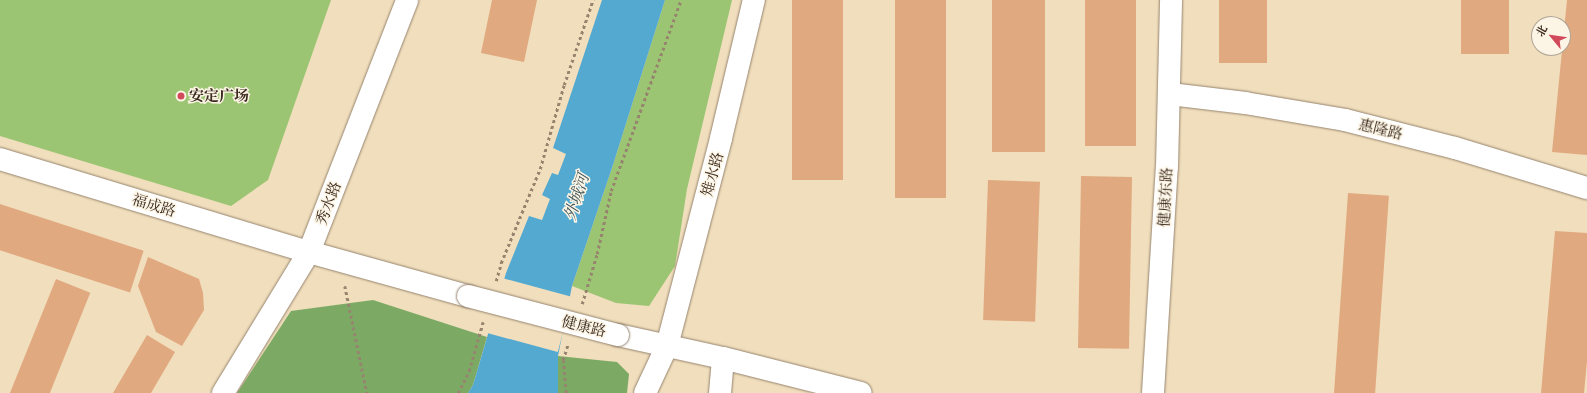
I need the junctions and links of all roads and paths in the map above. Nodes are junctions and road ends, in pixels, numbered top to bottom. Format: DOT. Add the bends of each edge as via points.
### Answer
graph roads {
  1 [pos="407,0"];
  2 [pos="593,0"];
  3 [pos="681,0"];
  4 [pos="754,0"];
  5 [pos="1171,0"];
  6 [pos="1170,94"];
  7 [pos="0,159"];
  8 [pos="1587,188"];
  9 [pos="309,252"];
  10 [pos="340,260"];
  11 [pos="495,285"];
  12 [pos="581,308"];
  13 [pos="484,320"];
  14 [pos="570,338"];
  15 [pos="667,346"];
  16 [pos="723,358"];
  17 [pos="223,393"];
  18 [pos="367,393"];
  19 [pos="458,393"];
  20 [pos="566,393"];
  21 [pos="645,393"];
  22 [pos="720,393"];
  23 [pos="861,393"];
  24 [pos="1154,393"];
  1 -- 9 [label="street, 秀水路"];
  2 -- 11 [label="path" via="564,85 540,169 501,263"];
  3 -- 12 [label="path" via="611,191 597,254"];
  4 -- 15 [label="street, 雉水路"];
  5 -- 6 [label="street, 健康东路"];
  6 -- 8 [label="street, 惠隆路" via="1245,103 1345,120 1455,148"];
  6 -- 24 [label="street, 健康东路"];
  7 -- 9 [label="street, 福成路"];
  9 -- 10 [label="street, 健康路"];
  9 -- 17 [label="street, 秀水路"];
  10 -- 15 [label="street, 健康路, bridge" via="468,296"];
  10 -- 18 [label="path"];
  13 -- 19 [label="path" via="469,371"];
  14 -- 20 [label="path" via="563,360"];
  15 -- 16 [label="street, 健康路"];
  15 -- 21 [label="street, 雉水路"];
  16 -- 22 [label="street"];
  16 -- 23 [label="street, 健康路"];
}
